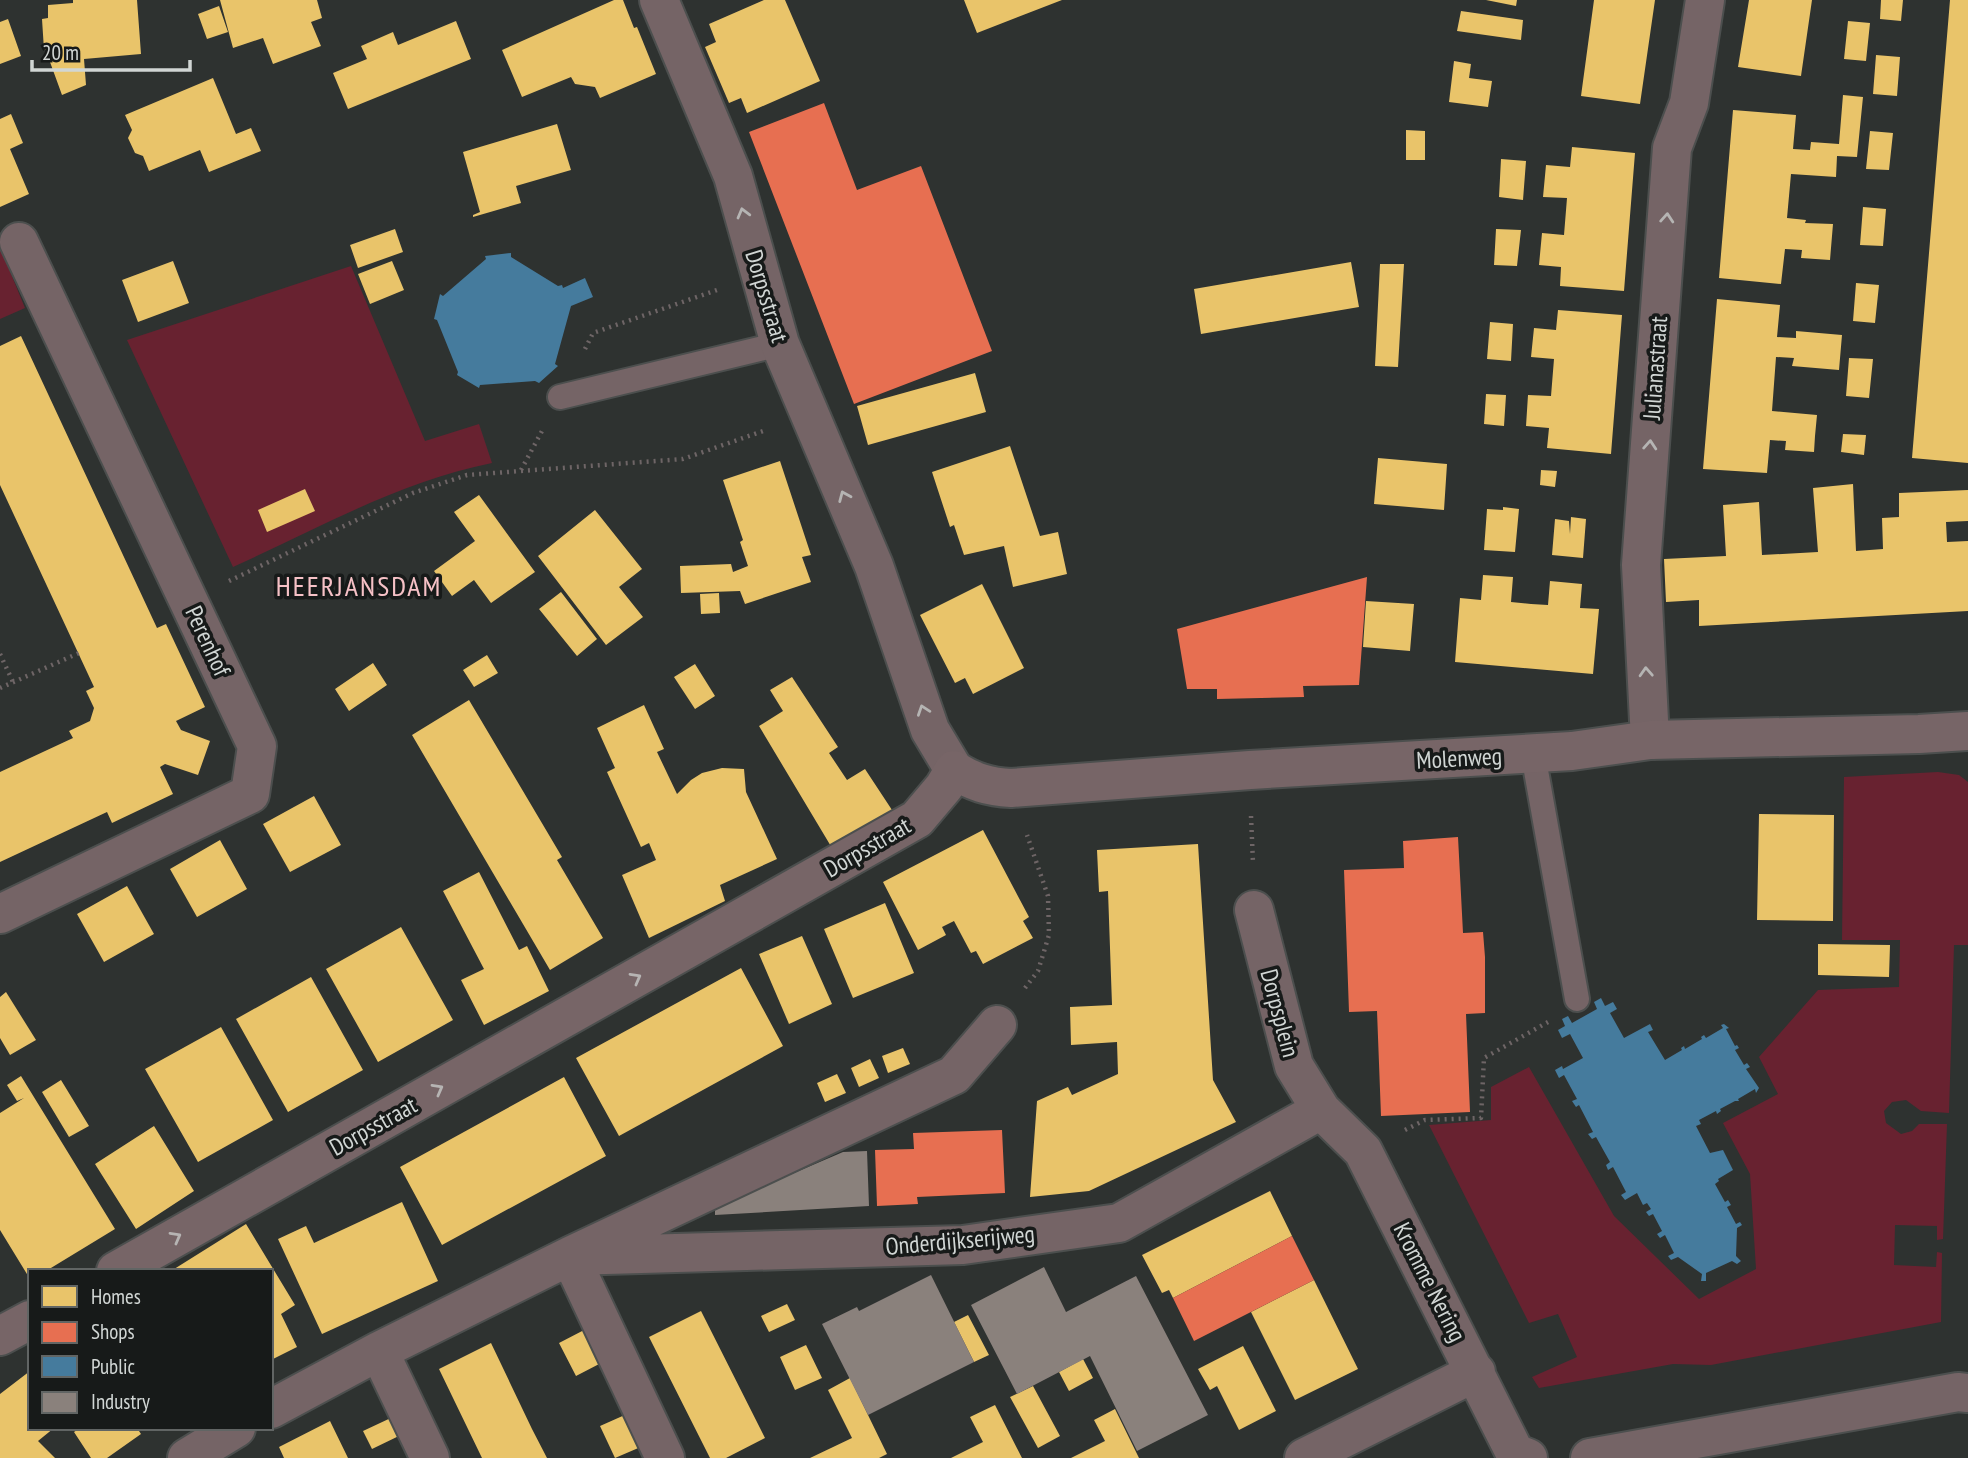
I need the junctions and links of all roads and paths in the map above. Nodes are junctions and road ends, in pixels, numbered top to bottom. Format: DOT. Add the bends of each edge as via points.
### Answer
graph roads {
  1 [pos="659,0"];
  2 [pos="1705,0"];
  3 [pos="19,242"];
  4 [pos="780,344"];
  5 [pos="560,397"];
  6 [pos="809,414"];
  7 [pos="189,600"];
  8 [pos="79,653"];
  9 [pos="0,654"];
  10 [pos="13,682"];
  11 [pos="0,688"];
  12 [pos="1968,731"];
  13 [pos="1650,740"];
  14 [pos="1533,754"];
  15 [pos="954,770"];
  16 [pos="1250,770"];
  17 [pos="1011,788"];
  18 [pos="1254,910"];
  19 [pos="0,914"];
  20 [pos="1577,999"];
  21 [pos="1555,1018"];
  22 [pos="997,1025"];
  23 [pos="1321,1110"];
  24 [pos="1363,1151"];
  25 [pos="570,1256"];
  26 [pos="120,1269"];
  27 [pos="28,1321"];
  28 [pos="0,1336"];
  29 [pos="379,1351"];
  30 [pos="1476,1372"];
  31 [pos="1968,1393"];
  32 [pos="273,1408"];
  33 [pos="430,1458"];
  34 [pos="665,1458"];
  35 [pos="1304,1458"];
  36 [pos="1528,1458"];
  37 [pos="1590,1458"];
  4 -- 1 [label="street, Dorpsstraat, one-way" via="733,176"];
  13 -- 2 [label="street, Julianastraat, one-way" via="1643,537 1672,148 1689,103"];
  3 -- 7 [label="street, Perenhof"];
  4 -- 5 [label="lane"];
  4 -- 6 [label="street, Dorpsstraat"];
  6 -- 7 [label="path" via="683,459 467,475 413,494"];
  15 -- 6 [label="street, Dorpsstraat, one-way" via="930,730 874,566"];
  7 -- 19 [label="street, Perenhof" via="257,746 250,794"];
  8 -- 10 [label="path"];
  9 -- 10 [label="path"];
  10 -- 11 [label="path"];
  12 -- 13 [label="main road, Molenweg"];
  13 -- 14 [label="main road, Molenweg"];
  14 -- 16 [label="main road, Molenweg"];
  14 -- 20 [label="lane"];
  15 -- 17 [label="main road, Molenweg" via="969,780"];
  26 -- 15 [label="main road, Dorpsstraat, one-way" via="917,819"];
  16 -- 17 [label="main road, Molenweg"];
  16 -- 18 [label="path"];
  17 -- 22 [label="path" via="1048,896 1049,935 1038,971"];
  18 -- 23 [label="street, Dorpsplein" via="1294,1066"];
  21 -- 24 [label="path" via="1484,1058 1481,1118 1425,1120"];
  22 -- 25 [label="street, Onderdijkserijweg" via="954,1075"];
  23 -- 24 [label="street, Kromme Nering"];
  23 -- 25 [label="street, Onderdijkserijweg" via="1119,1223 963,1245"];
  24 -- 30 [label="street, Kromme Nering"];
  25 -- 29 [label="street, Onderdijkserijweg"];
  25 -- 34 [label="street"];
  27 -- 28 [label="main road"];
  29 -- 32 [label="street, Onderdijkserijweg"];
  29 -- 33 [label="street"];
  30 -- 35 [label="street"];
  30 -- 36 [label="street, Kromme Nering" via="1515,1453"];
  31 -- 37 [label="street"];
}
